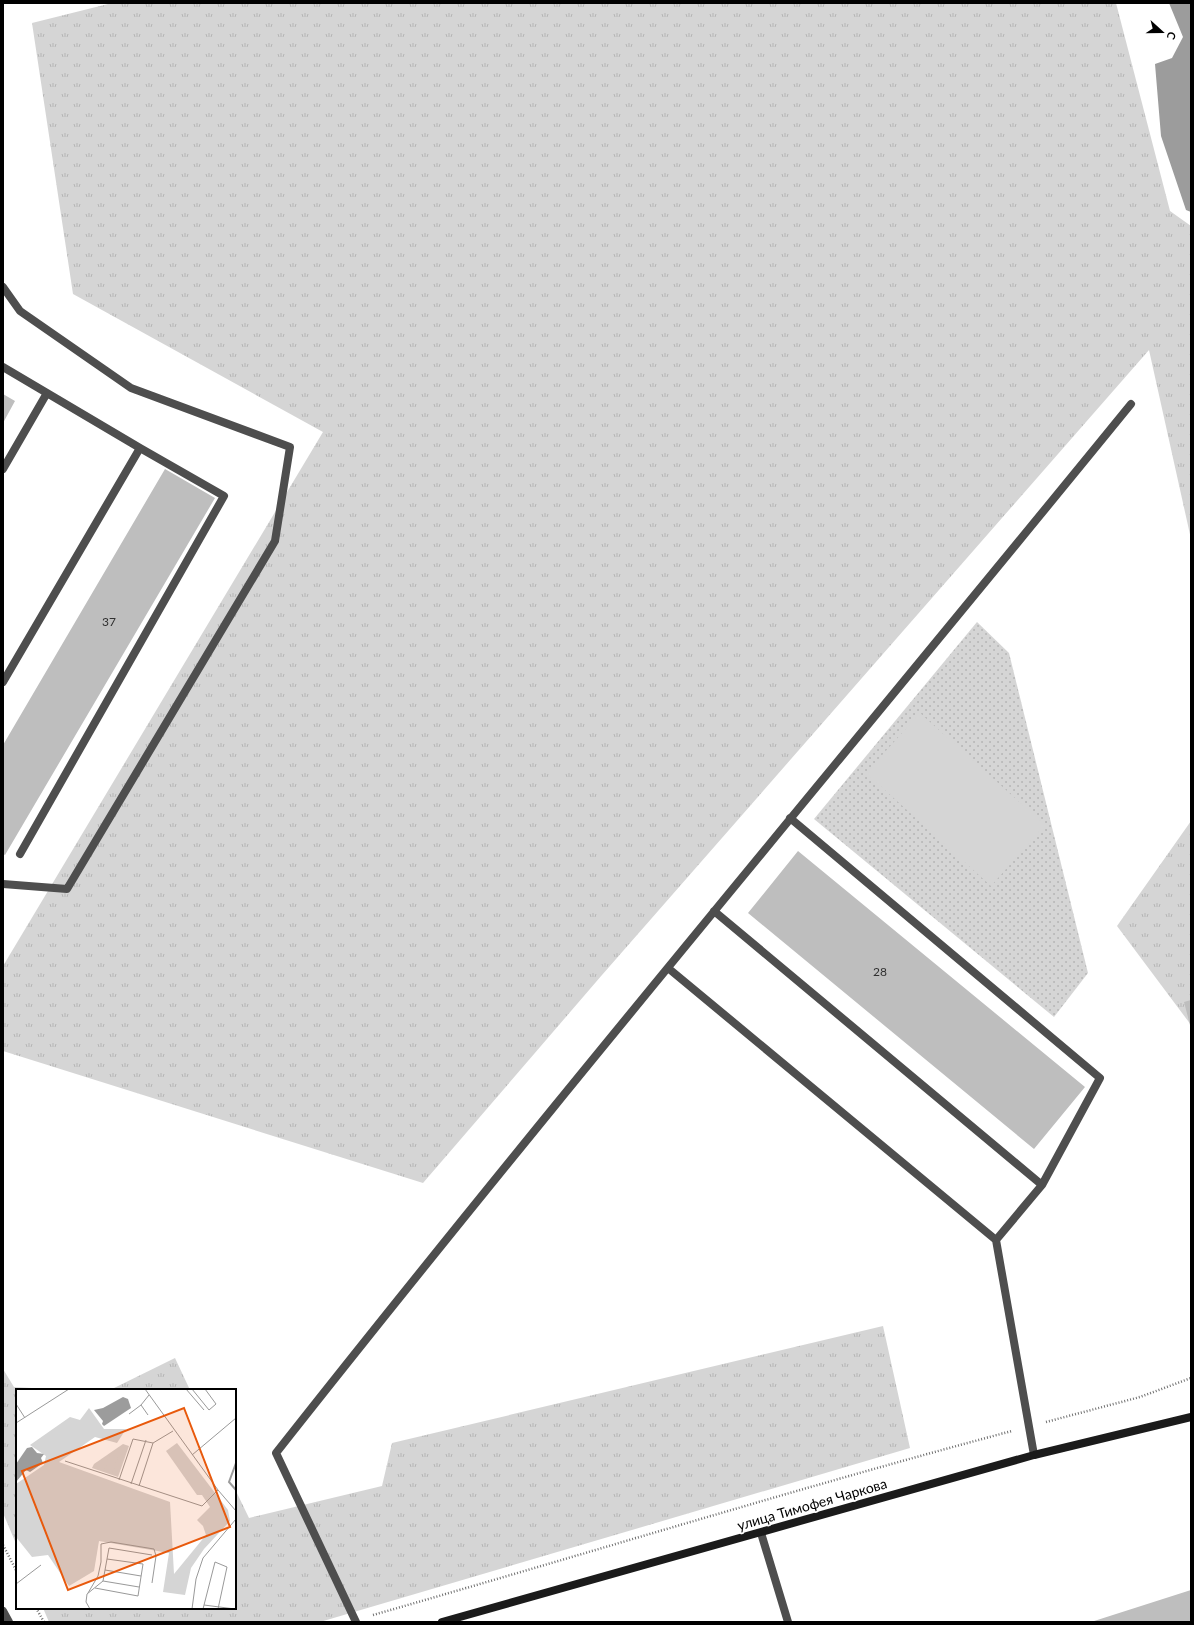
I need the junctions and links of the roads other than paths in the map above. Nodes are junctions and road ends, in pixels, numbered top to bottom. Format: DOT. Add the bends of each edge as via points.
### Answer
graph roads {
  1 [pos="3,287"];
  2 [pos="3,367"];
  3 [pos="47,393"];
  4 [pos="1131,404"];
  5 [pos="140,448"];
  6 [pos="3,469"];
  7 [pos="3,682"];
  8 [pos="790,818"];
  9 [pos="20,854"];
  10 [pos="3,884"];
  11 [pos="714,912"];
  12 [pos="668,968"];
  13 [pos="1042,1185"];
  14 [pos="996,1240"];
  15 [pos="1191,1417"];
  16 [pos="1034,1455"];
  17 [pos="761,1532"];
  18 [pos="3,1611"];
  19 [pos="355,1621"];
  20 [pos="9,1622"];
  21 [pos="442,1622"];
  22 [pos="788,1622"];
  1 -- 10 [label="street" via="20,311 131,388 290,447 275,541 67,889"];
  2 -- 3 [label="street"];
  3 -- 5 [label="street"];
  3 -- 6 [label="street"];
  4 -- 8 [label="street"];
  5 -- 7 [label="street"];
  5 -- 9 [label="street" via="224,496"];
  8 -- 11 [label="street"];
  8 -- 13 [label="street" via="1100,1078"];
  11 -- 12 [label="street"];
  11 -- 13 [label="street"];
  12 -- 14 [label="street"];
  12 -- 19 [label="street" via="276,1453"];
  13 -- 14 [label="street"];
  14 -- 16 [label="street"];
  15 -- 16 [label="main road, улица Тимофея Чаркова"];
  16 -- 17 [label="main road, улица Тимофея Чаркова"];
  17 -- 21 [label="main road, улица Тимофея Чаркова"];
  17 -- 22 [label="street"];
  18 -- 20 [label="street"];
}
